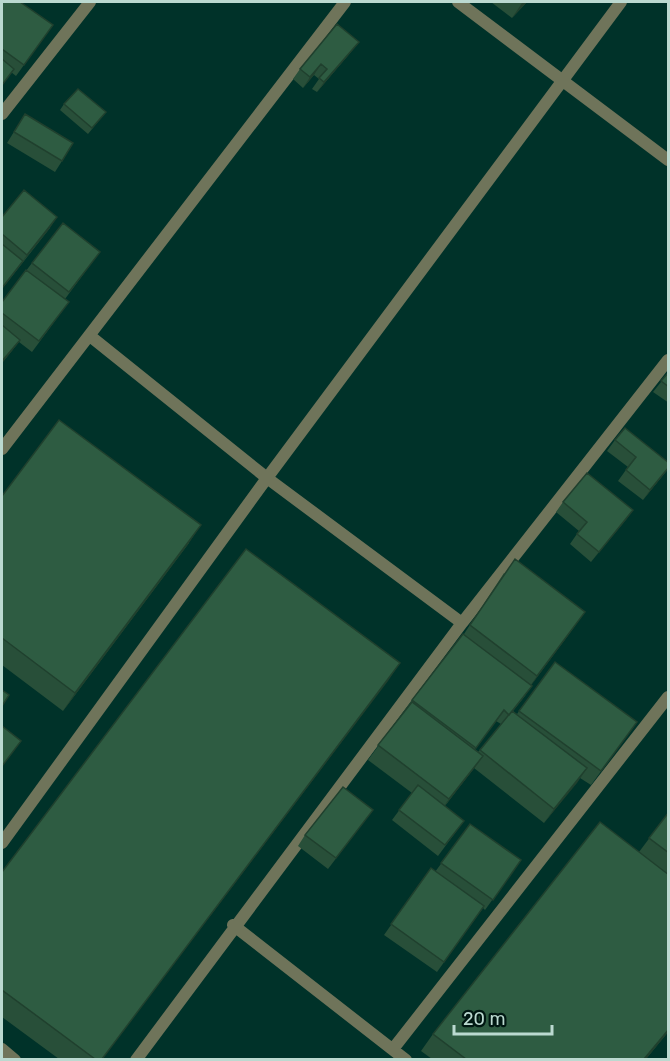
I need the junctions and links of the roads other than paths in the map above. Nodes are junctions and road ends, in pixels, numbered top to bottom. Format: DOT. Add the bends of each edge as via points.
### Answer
graph roads {
  1 [pos="90,2"];
  2 [pos="345,2"];
  3 [pos="458,2"];
  4 [pos="621,2"];
  5 [pos="564,80"];
  6 [pos="2,114"];
  7 [pos="669,160"];
  8 [pos="90,336"];
  9 [pos="669,360"];
  10 [pos="2,448"];
  11 [pos="267,478"];
  12 [pos="462,623"];
  13 [pos="669,697"];
  14 [pos="2,843"];
  15 [pos="233,926"];
  16 [pos="2,1049"];
  17 [pos="393,1049"];
  18 [pos="15,1059"];
  19 [pos="136,1059"];
  20 [pos="406,1059"];
  1 -- 6 [label="street"];
  2 -- 8 [label="street"];
  3 -- 5 [label="street"];
  4 -- 5 [label="street"];
  5 -- 7 [label="street"];
  5 -- 11 [label="street"];
  8 -- 10 [label="street"];
  8 -- 11 [label="street"];
  9 -- 12 [label="street"];
  11 -- 12 [label="street"];
  11 -- 14 [label="street"];
  12 -- 15 [label="street"];
  13 -- 17 [label="street"];
  15 -- 17 [label="street"];
  15 -- 19 [label="street"];
  16 -- 18 [label="street"];
  17 -- 20 [label="street"];
}
